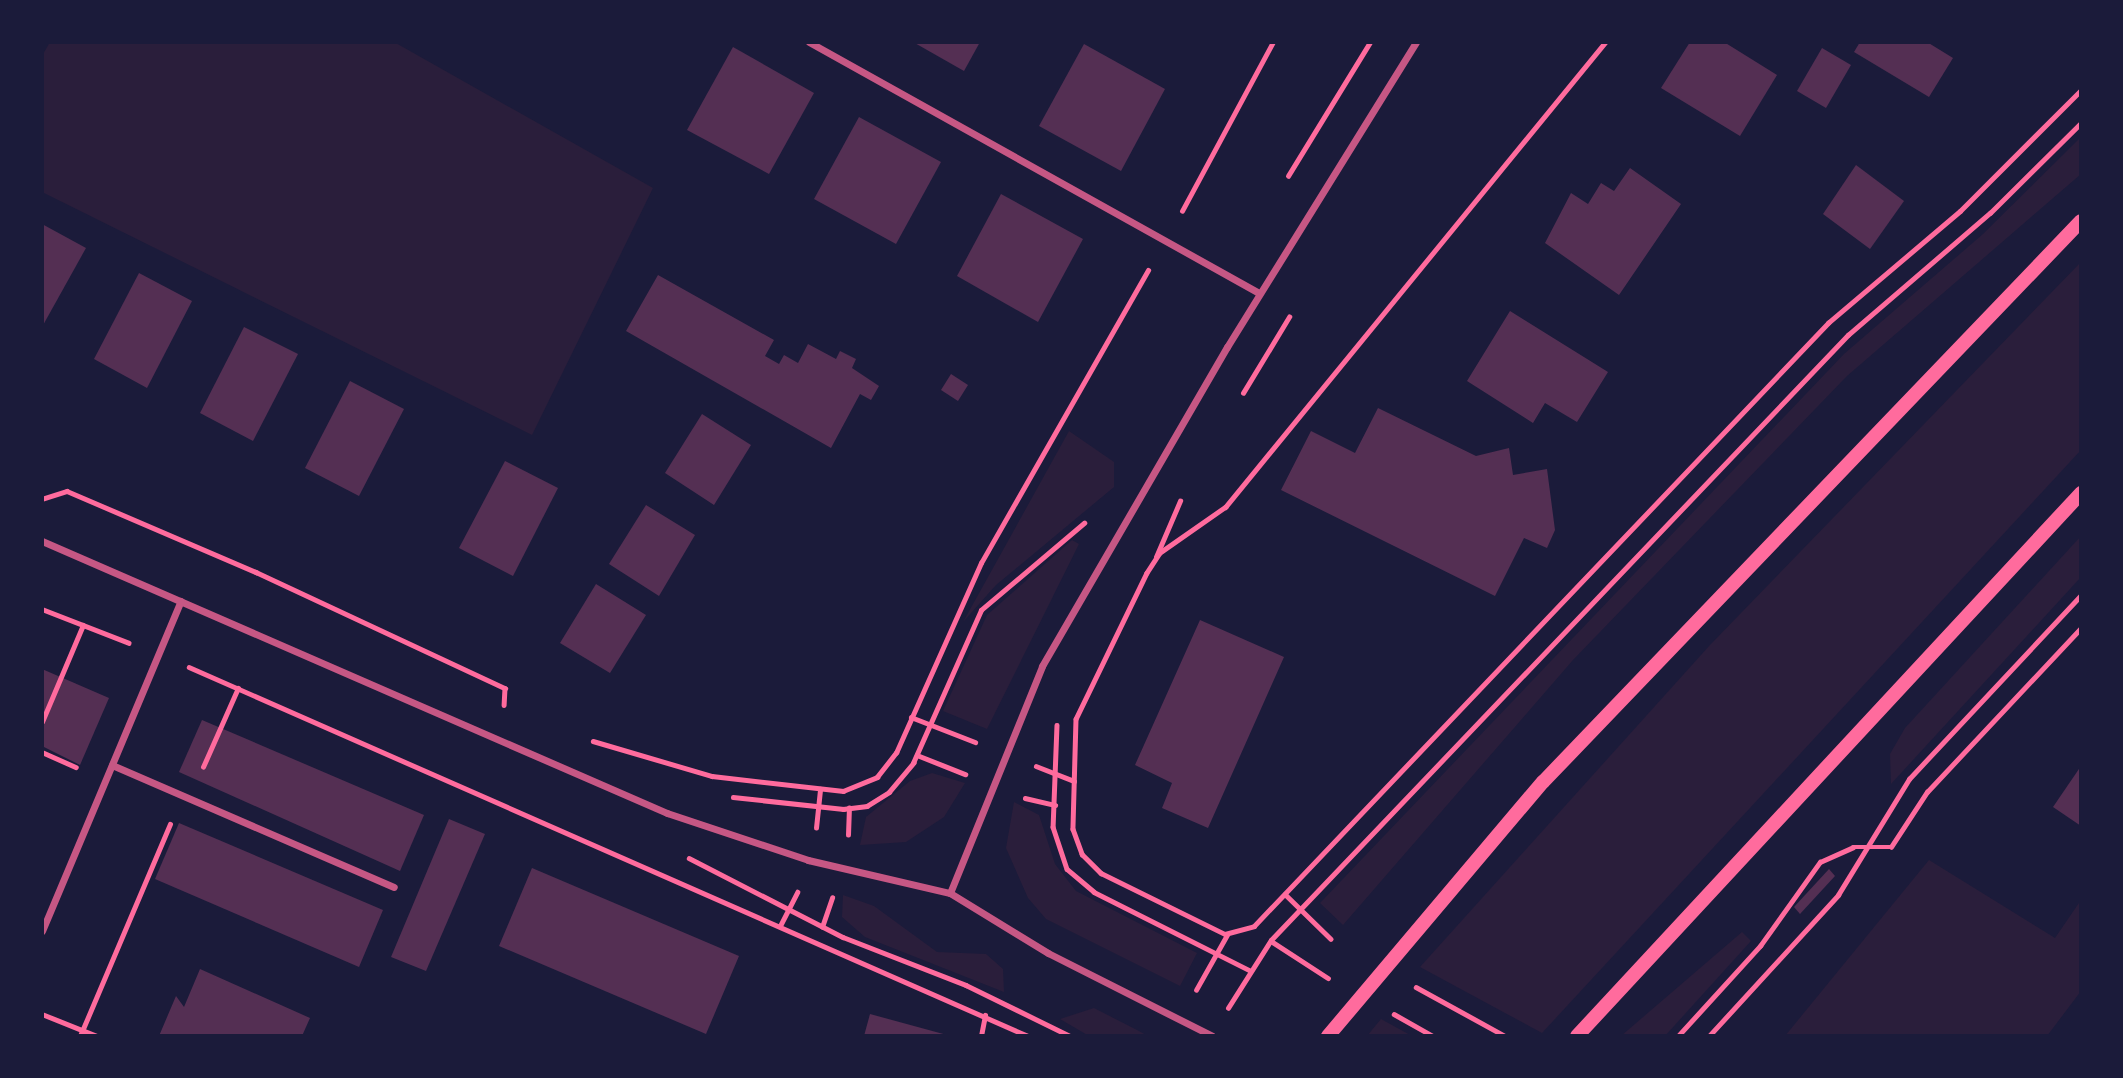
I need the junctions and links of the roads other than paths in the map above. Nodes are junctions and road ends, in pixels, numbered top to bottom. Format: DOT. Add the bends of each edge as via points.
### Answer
graph roads {
  1 [pos="809,42"];
  2 [pos="1416,42"];
  3 [pos="2081,221"];
  4 [pos="1259,293"];
  5 [pos="2081,493"];
  6 [pos="42,541"];
  7 [pos="181,601"];
  8 [pos="112,765"];
  9 [pos="394,887"];
  10 [pos="950,893"];
  11 [pos="42,931"];
  12 [pos="1212,1036"];
  13 [pos="1328,1036"];
  14 [pos="1577,1036"];
  1 -- 4 [label="street"];
  2 -- 4 [label="street"];
  3 -- 13 [label="main road" via="1543,782"];
  4 -- 10 [label="street" via="1042,666"];
  5 -- 14 [label="main road"];
  6 -- 7 [label="street"];
  7 -- 8 [label="street"];
  7 -- 10 [label="street" via="667,813 808,860"];
  8 -- 9 [label="street"];
  8 -- 11 [label="street"];
  10 -- 12 [label="street" via="1048,953"];
}
